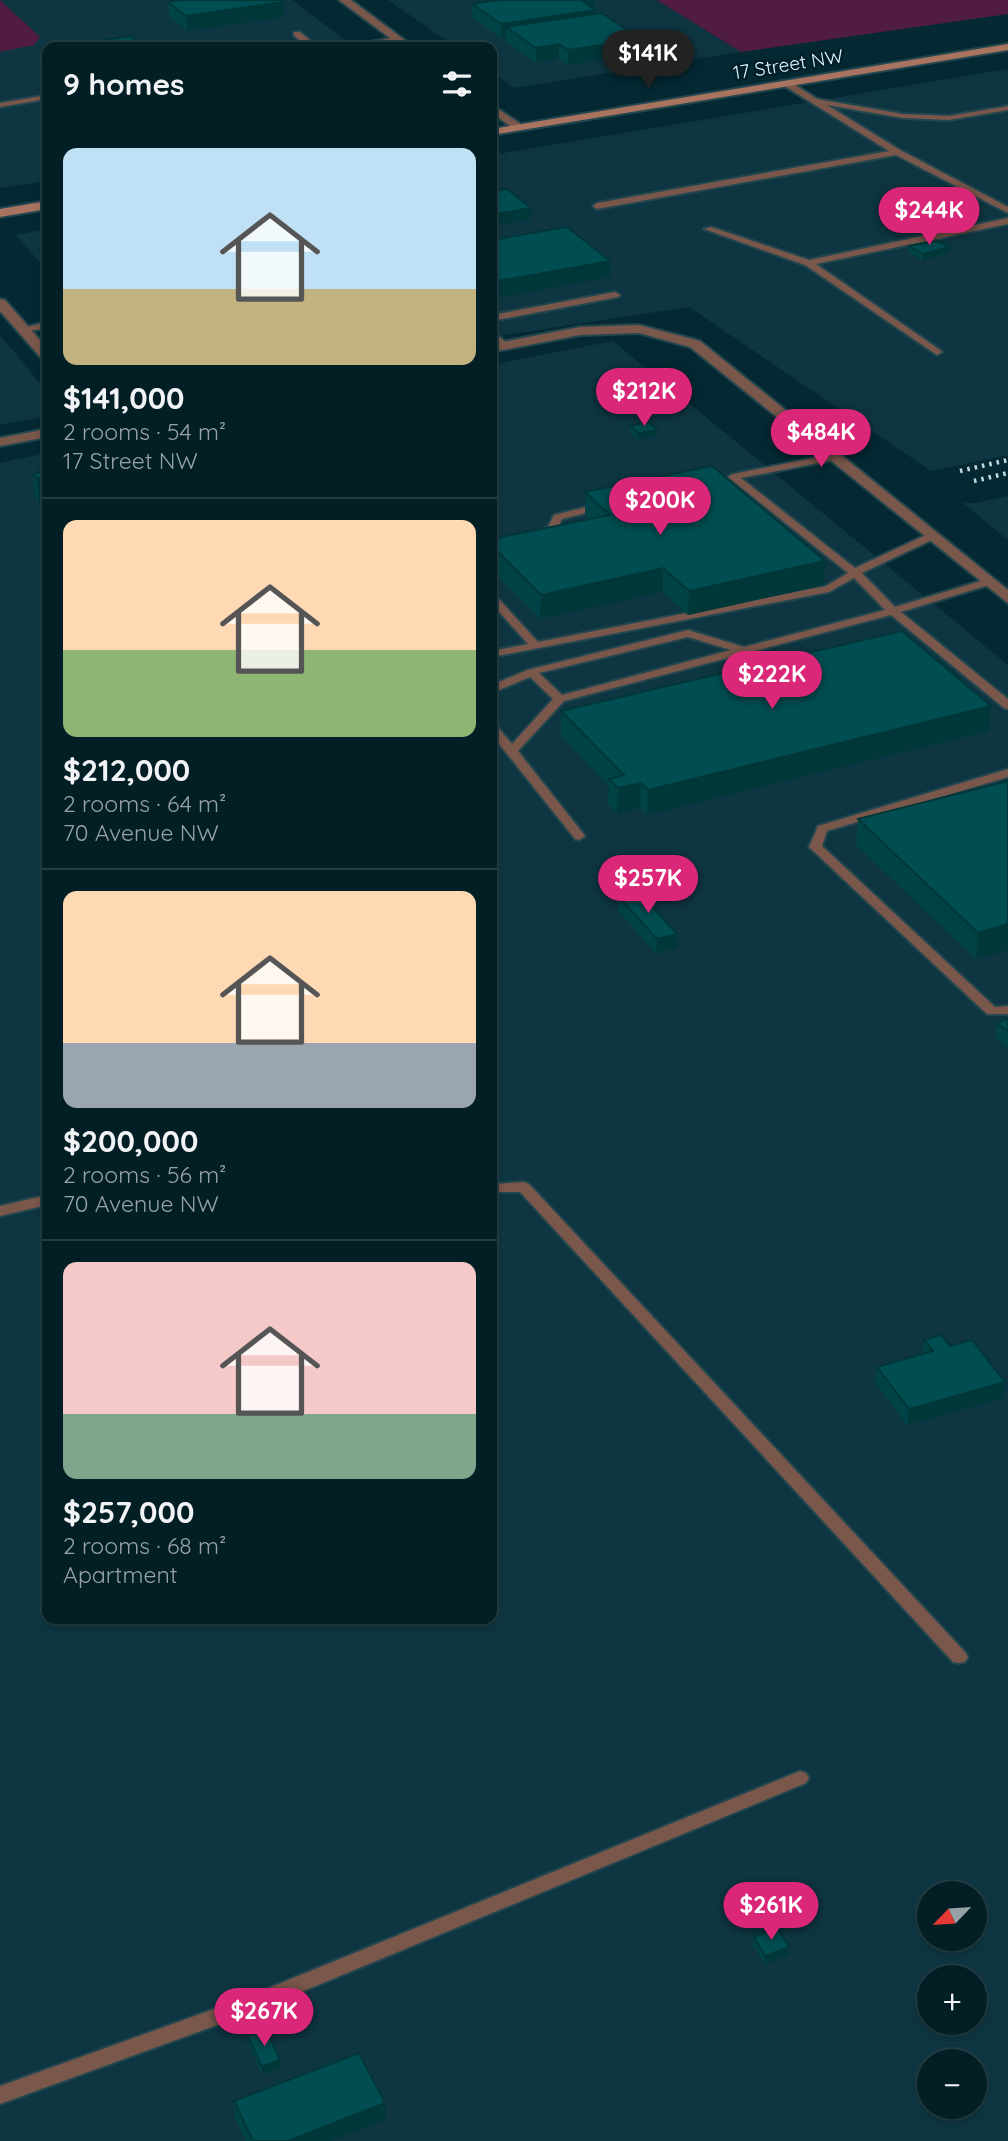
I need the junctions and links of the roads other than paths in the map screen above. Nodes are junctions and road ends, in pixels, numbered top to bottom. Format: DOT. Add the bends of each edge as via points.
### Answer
graph roads {
  1 [pos="344,0"];
  2 [pos="297,34"];
  3 [pos="397,39"];
  4 [pos="307,42"];
  5 [pos="378,42"];
  6 [pos="402,42"];
  7 [pos="1008,47"];
  8 [pos="786,83"];
  9 [pos="42,98"];
  10 [pos="813,100"];
  11 [pos="0,105"];
  12 [pos="1008,108"];
  13 [pos="497,112"];
  14 [pos="519,127"];
  15 [pos="497,131"];
  16 [pos="897,152"];
  17 [pos="42,206"];
  18 [pos="597,206"];
  19 [pos="1008,210"];
  20 [pos="0,213"];
  21 [pos="1008,221"];
  22 [pos="708,229"];
  23 [pos="808,263"];
  24 [pos="615,295"];
  25 [pos="0,303"];
  26 [pos="497,317"];
  27 [pos="42,326"];
  28 [pos="24,329"];
  29 [pos="498,347"];
  30 [pos="42,350"];
  31 [pos="937,352"];
  32 [pos="42,434"];
  33 [pos="0,442"];
  34 [pos="834,457"];
  35 [pos="609,505"];
  36 [pos="528,535"];
  37 [pos="932,536"];
  38 [pos="855,573"];
  39 [pos="988,582"];
  40 [pos="1008,598"];
  41 [pos="497,603"];
  42 [pos="893,611"];
  43 [pos="536,646"];
  44 [pos="743,650"];
  45 [pos="497,653"];
  46 [pos="531,672"];
  47 [pos="497,687"];
  48 [pos="560,699"];
  49 [pos="1008,705"];
  50 [pos="497,734"];
  51 [pos="512,751"];
  52 [pos="1008,773"];
  53 [pos="579,836"];
  54 [pos="1008,1010"];
  55 [pos="497,1188"];
  56 [pos="42,1201"];
  57 [pos="0,1210"];
  58 [pos="959,1657"];
  59 [pos="800,1778"];
  60 [pos="0,2095"];
  1 -- 3 [label="street"];
  2 -- 4 [label="lane"];
  3 -- 5 [label="lane"];
  3 -- 6 [label="street"];
  7 -- 8 [label="main road, 17 Street NW"];
  8 -- 10 [label="lane"];
  8 -- 14 [label="main road, 17 Street NW"];
  9 -- 11 [label="lane"];
  10 -- 12 [label="lane" via="903,116 949,118"];
  10 -- 16 [label="lane"];
  13 -- 14 [label="street"];
  14 -- 15 [label="main road, 17 Street NW"];
  16 -- 18 [label="lane"];
  16 -- 19 [label="lane"];
  17 -- 20 [label="main road"];
  21 -- 23 [label="lane"];
  22 -- 23 [label="lane"];
  23 -- 31 [label="lane"];
  24 -- 26 [label="lane"];
  25 -- 28 [label="street"];
  27 -- 28 [label="lane"];
  28 -- 30 [label="street"];
  29 -- 34 [label="street" via="580,331 639,329 695,344"];
  32 -- 33 [label="street"];
  34 -- 37 [label="street"];
  34 -- 38 [label="lane" via="727,478"];
  35 -- 36 [label="lane" via="558,517 552,529"];
  37 -- 38 [label="lane"];
  37 -- 39 [label="street"];
  38 -- 42 [label="lane"];
  38 -- 43 [label="lane" via="829,589"];
  39 -- 40 [label="street"];
  39 -- 42 [label="lane"];
  41 -- 43 [label="lane"];
  42 -- 44 [label="lane"];
  42 -- 49 [label="lane"];
  43 -- 45 [label="lane"];
  44 -- 46 [label="lane" via="688,632"];
  44 -- 48 [label="lane"];
  46 -- 47 [label="lane"];
  46 -- 48 [label="lane"];
  48 -- 51 [label="lane"];
  50 -- 51 [label="lane"];
  51 -- 53 [label="lane"];
  52 -- 54 [label="lane" via="822,829 815,847 992,1011"];
  55 -- 58 [label="lane" via="524,1187"];
  56 -- 57 [label="lane"];
  59 -- 60 [label="lane" via="246,2006"];
}
